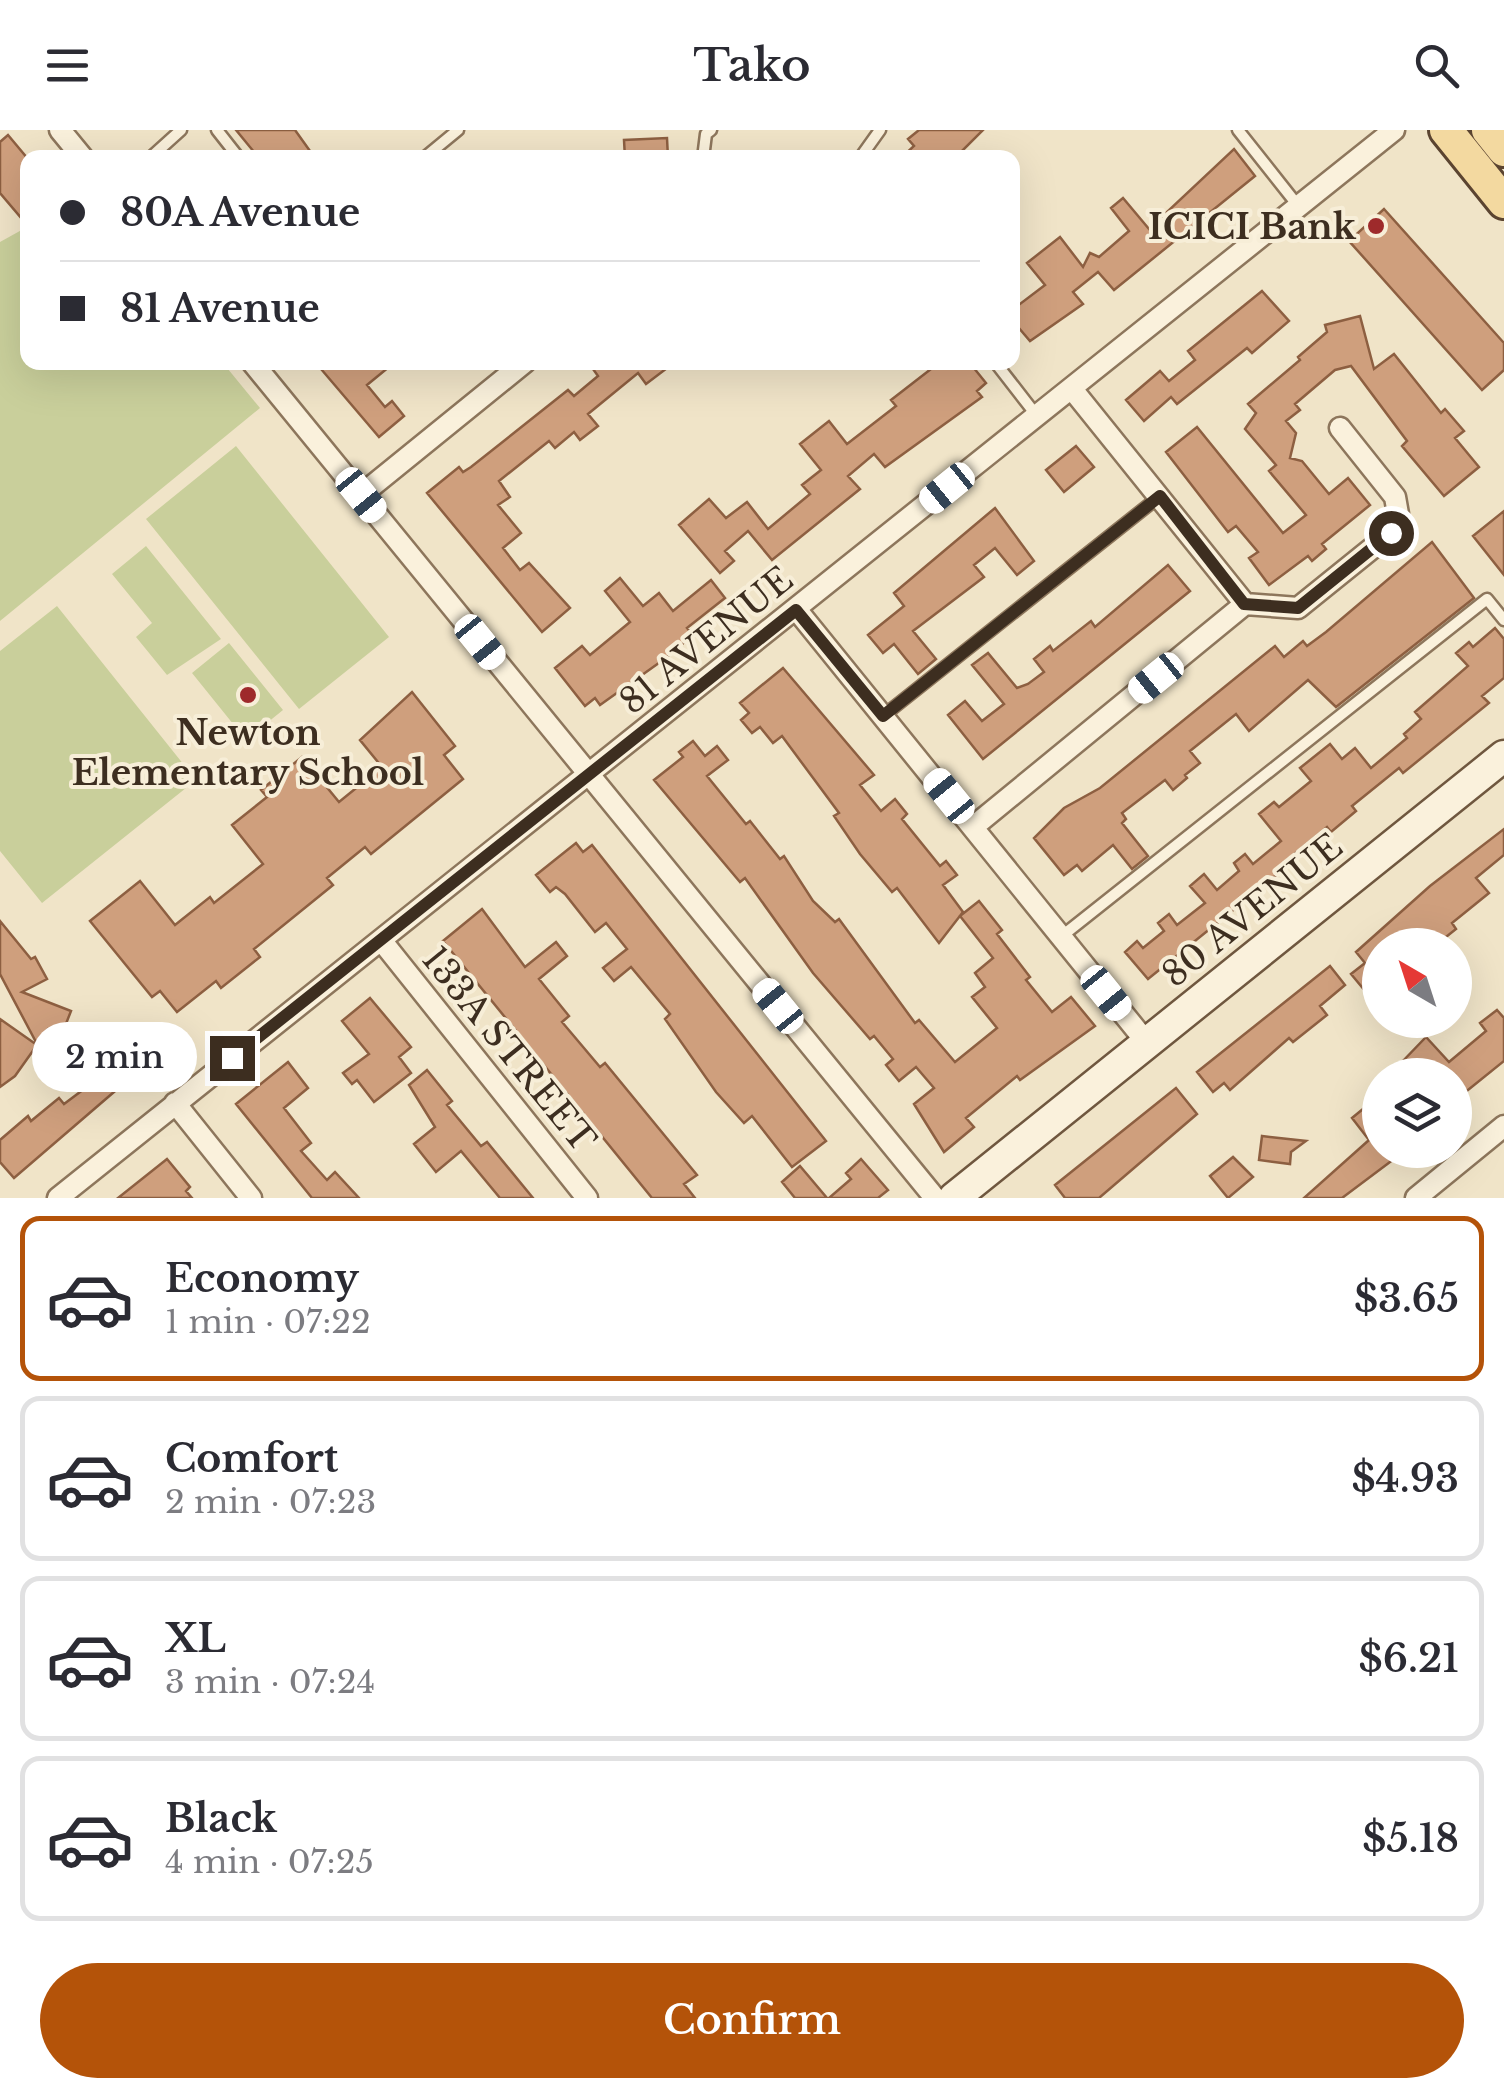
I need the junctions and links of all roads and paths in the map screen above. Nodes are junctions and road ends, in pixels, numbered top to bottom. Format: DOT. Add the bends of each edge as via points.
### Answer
graph roads {
  1 [pos="60,130"];
  2 [pos="181,130"];
  3 [pos="217,130"];
  4 [pos="458,130"];
  5 [pos="1238,130"];
  6 [pos="1394,130"];
  7 [pos="1446,130"];
  8 [pos="1488,130"];
  9 [pos="76,150"];
  10 [pos="159,150"];
  11 [pos="233,150"];
  12 [pos="434,150"];
  13 [pos="1504,150"];
  14 [pos="1504,202"];
  15 [pos="1299,207"];
  16 [pos="259,370"];
  17 [pos="515,370"];
  18 [pos="1001,370"];
  19 [pos="1072,388"];
  20 [pos="1037,416"];
  21 [pos="1340,428"];
  22 [pos="361,495"];
  23 [pos="1160,496"];
  24 [pos="1244,604"];
  25 [pos="796,610"];
  26 [pos="1504,620"];
  27 [pos="883,716"];
  28 [pos="1504,756"];
  29 [pos="589,774"];
  30 [pos="974,827"];
  31 [pos="1061,936"];
  32 [pos="381,940"];
  33 [pos="1147,1043"];
  34 [pos="175,1102"];
  35 [pos="1504,1126"];
  36 [pos="58,1198"];
  37 [pos="251,1198"];
  38 [pos="587,1198"];
  39 [pos="935,1198"];
  40 [pos="954,1198"];
  41 [pos="1416,1198"];
  1 -- 9 [label="street"];
  2 -- 10 [label="lane"];
  3 -- 11 [label="lane"];
  4 -- 12 [label="lane"];
  5 -- 15 [label="lane"];
  6 -- 15 [label="street, 81 AVENUE"];
  7 -- 14 [label="main road"];
  8 -- 13 [label="main road"];
  15 -- 19 [label="street, 81 AVENUE"];
  16 -- 22 [label="street"];
  17 -- 22 [label="street"];
  18 -- 20 [label="lane"];
  19 -- 20 [label="street, 81 AVENUE"];
  19 -- 23 [label="street"];
  20 -- 25 [label="street, 81 AVENUE"];
  21 -- 24 [label="street" via="1395,497 1391,533 1298,608"];
  22 -- 29 [label="street"];
  23 -- 24 [label="street"];
  23 -- 27 [label="lane"];
  24 -- 30 [label="street"];
  25 -- 27 [label="street"];
  25 -- 29 [label="street, 81 AVENUE"];
  26 -- 31 [label="lane" via="1487,599"];
  27 -- 30 [label="street"];
  28 -- 33 [label="main road, 80 AVENUE"];
  29 -- 32 [label="street, 81 AVENUE"];
  29 -- 39 [label="street"];
  30 -- 31 [label="street"];
  31 -- 33 [label="street"];
  32 -- 34 [label="street, 81 AVENUE"];
  32 -- 38 [label="street, 133A STREET"];
  33 -- 40 [label="main road, 80 AVENUE"];
  34 -- 36 [label="street, 81 AVENUE"];
  34 -- 37 [label="street"];
  35 -- 41 [label="street"];
}
